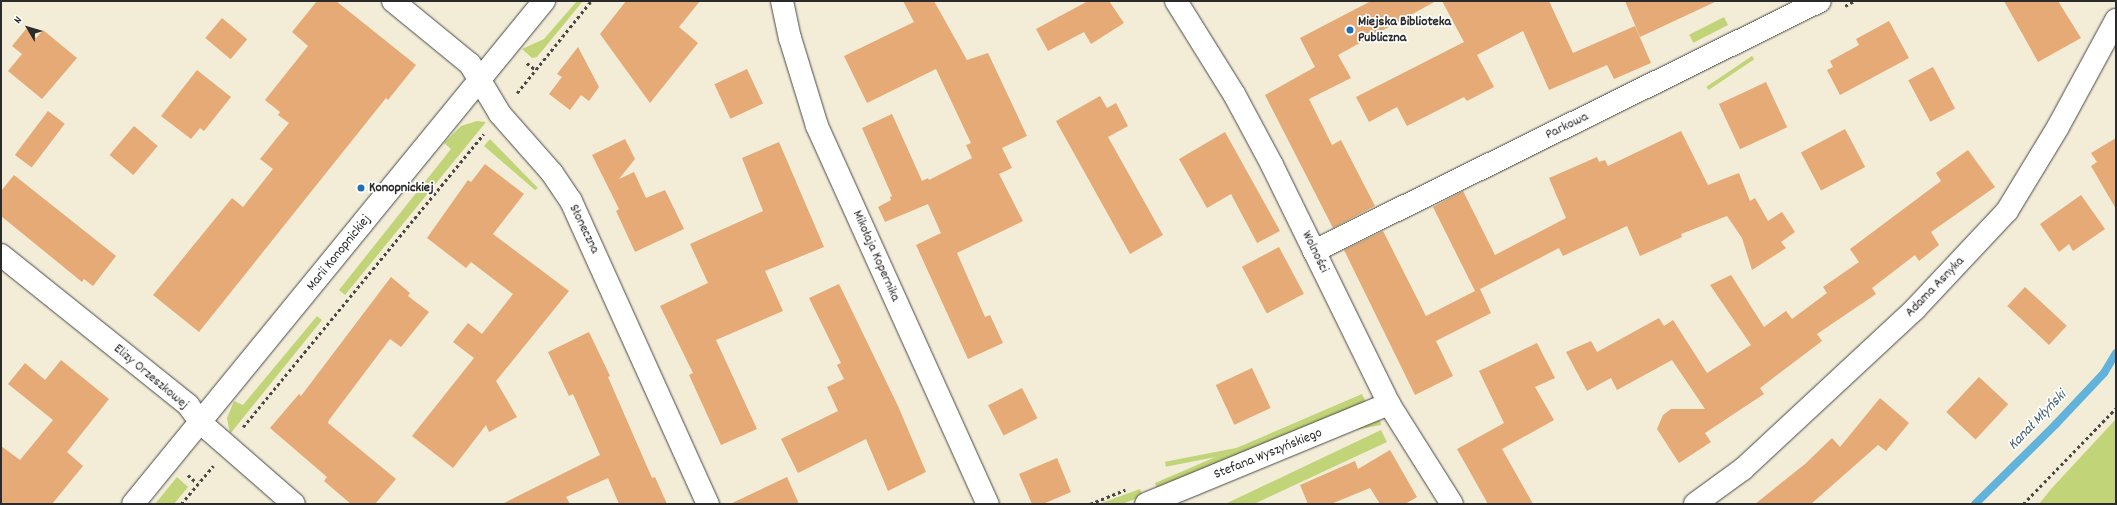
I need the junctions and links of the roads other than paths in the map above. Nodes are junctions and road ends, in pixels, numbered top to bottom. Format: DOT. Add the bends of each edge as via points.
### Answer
graph roads {
  1 [pos="393,1"];
  2 [pos="544,1"];
  3 [pos="782,1"];
  4 [pos="1176,1"];
  5 [pos="1820,1"];
  6 [pos="2116,20"];
  7 [pos="479,82"];
  8 [pos="1314,251"];
  9 [pos="1,255"];
  10 [pos="1389,404"];
  11 [pos="201,423"];
  12 [pos="132,504"];
  13 [pos="294,504"];
  14 [pos="708,504"];
  15 [pos="988,504"];
  16 [pos="1146,504"];
  17 [pos="1452,504"];
  18 [pos="1695,504"];
  1 -- 7 [label="street, Słoneczna" via="470,64"];
  2 -- 7 [label="street, Marii Konopnickiej"];
  3 -- 15 [label="street, Mikołaja Kopernika" via="790,38 817,126"];
  4 -- 8 [label="street, Wolności" via="1234,94"];
  5 -- 8 [label="street, Parkowa"];
  6 -- 18 [label="street, Adama Asnyka" via="2058,127 2007,211 1915,309 1743,469"];
  7 -- 11 [label="street, Marii Konopnickiej"];
  7 -- 14 [label="street, Słoneczna" via="500,114 552,173 574,206"];
  8 -- 10 [label="street, Wolności"];
  9 -- 11 [label="street, Elizy Orzeszkowej" via="188,405"];
  10 -- 16 [label="street, Stefana Wyszyńskiego"];
  10 -- 17 [label="street, Wolności"];
  11 -- 12 [label="street, Marii Konopnickiej"];
  11 -- 13 [label="street, Elizy Orzeszkowej"];
}
